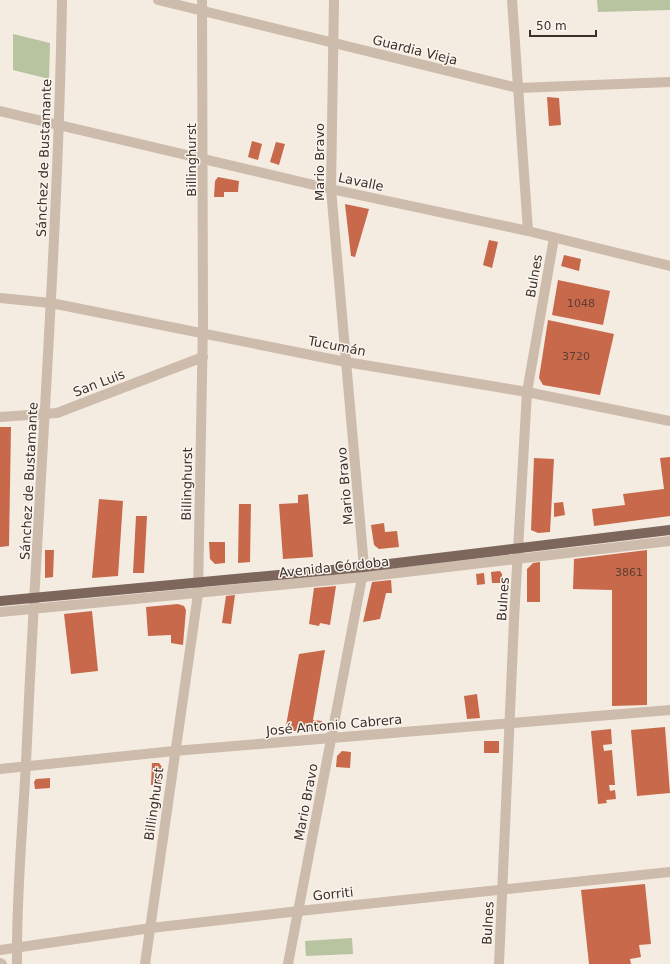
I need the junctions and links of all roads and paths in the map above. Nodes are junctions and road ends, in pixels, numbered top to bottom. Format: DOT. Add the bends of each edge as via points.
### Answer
graph roads {
  1 [pos="62,0"];
  2 [pos="158,0"];
  3 [pos="202,0"];
  4 [pos="334,0"];
  5 [pos="512,0"];
  6 [pos="203,12"];
  7 [pos="333,43"];
  8 [pos="670,82"];
  9 [pos="518,88"];
  10 [pos="0,111"];
  11 [pos="60,126"];
  12 [pos="204,159"];
  13 [pos="331,189"];
  14 [pos="528,231"];
  15 [pos="554,238"];
  16 [pos="670,266"];
  17 [pos="0,298"];
  18 [pos="51,303"];
  19 [pos="203,334"];
  20 [pos="203,357"];
  21 [pos="346,362"];
  22 [pos="527,392"];
  23 [pos="46,415"];
  24 [pos="0,417"];
  25 [pos="670,421"];
  26 [pos="670,530"];
  27 [pos="670,541"];
  28 [pos="518,549"];
  29 [pos="519,560"];
  30 [pos="364,572"];
  31 [pos="199,583"];
  32 [pos="198,594"];
  33 [pos="35,599"];
  34 [pos="0,601"];
  35 [pos="34,610"];
  36 [pos="0,612"];
  37 [pos="670,710"];
  38 [pos="510,724"];
  39 [pos="331,739"];
  40 [pos="174,751"];
  41 [pos="26,766"];
  42 [pos="0,768"];
  43 [pos="670,872"];
  44 [pos="502,890"];
  45 [pos="299,911"];
  46 [pos="151,928"];
  47 [pos="17,949"];
  48 [pos="0,950"];
  49 [pos="17,964"];
  50 [pos="145,964"];
  51 [pos="288,964"];
  52 [pos="499,964"];
  1 -- 11 [label="street, Sánchez de Bustamante"];
  2 -- 6 [label="street, Guardia Vieja"];
  3 -- 6 [label="street, Billinghurst"];
  4 -- 7 [label="street, Mario Bravo"];
  5 -- 9 [label="street"];
  6 -- 7 [label="street, Guardia Vieja"];
  6 -- 12 [label="street, Billinghurst"];
  7 -- 9 [label="street, Guardia Vieja"];
  7 -- 13 [label="street, Mario Bravo"];
  8 -- 9 [label="street, Guardia Vieja"];
  9 -- 14 [label="street"];
  10 -- 11 [label="street, Lavalle"];
  11 -- 12 [label="street, Lavalle"];
  11 -- 18 [label="street, Sánchez de Bustamante"];
  12 -- 13 [label="street, Lavalle"];
  12 -- 19 [label="street, Billinghurst"];
  13 -- 14 [label="street, Lavalle"];
  13 -- 21 [label="street, Mario Bravo"];
  14 -- 15 [label="street, Lavalle"];
  15 -- 16 [label="street, Lavalle"];
  15 -- 22 [label="street, Bulnes"];
  17 -- 18 [label="street, Tucumán"];
  18 -- 19 [label="street, Tucumán"];
  18 -- 23 [label="street, Sánchez de Bustamante"];
  19 -- 20 [label="street, Billinghurst"];
  19 -- 21 [label="street, Tucumán"];
  20 -- 23 [label="street, San Luis"];
  20 -- 31 [label="street, Billinghurst"];
  21 -- 22 [label="street, Tucumán"];
  21 -- 30 [label="street, Mario Bravo"];
  22 -- 25 [label="street, Tucumán"];
  22 -- 28 [label="street, Bulnes"];
  23 -- 24 [label="street, San Luis"];
  23 -- 33 [label="street, Sánchez de Bustamante"];
  26 -- 28 [label="main road, Avenida Córdoba"];
  27 -- 29 [label="street, Avenida Córdoba"];
  28 -- 29 [label="street, Bulnes"];
  28 -- 30 [label="main road, Avenida Córdoba"];
  29 -- 30 [label="street, Avenida Córdoba"];
  29 -- 38 [label="street, Bulnes"];
  30 -- 31 [label="main road, Avenida Córdoba"];
  30 -- 32 [label="street, Avenida Córdoba"];
  30 -- 39 [label="street, Mario Bravo"];
  31 -- 32 [label="street, Billinghurst"];
  31 -- 33 [label="main road, Avenida Córdoba"];
  32 -- 35 [label="street, Avenida Córdoba"];
  32 -- 40 [label="street, Billinghurst"];
  33 -- 34 [label="main road, Avenida Córdoba"];
  33 -- 35 [label="street, Sánchez de Bustamante"];
  35 -- 36 [label="street, Avenida Córdoba"];
  35 -- 41 [label="street, Sánchez de Bustamante"];
  37 -- 38 [label="street, José Antonio Cabrera"];
  38 -- 39 [label="street, José Antonio Cabrera"];
  38 -- 44 [label="street, Bulnes"];
  39 -- 40 [label="street, José Antonio Cabrera"];
  39 -- 45 [label="street, Mario Bravo"];
  40 -- 41 [label="street, José Antonio Cabrera"];
  40 -- 46 [label="street, Billinghurst"];
  41 -- 42 [label="street, José Antonio Cabrera"];
  41 -- 47 [label="street, Sánchez de Bustamante"];
  43 -- 44 [label="street, Gorriti"];
  44 -- 45 [label="street, Gorriti"];
  44 -- 52 [label="street, Bulnes"];
  45 -- 46 [label="street, Gorriti"];
  45 -- 51 [label="street, Mario Bravo"];
  46 -- 47 [label="street, Gorriti"];
  46 -- 50 [label="street, Billinghurst"];
  47 -- 48 [label="street, Gorriti"];
  47 -- 49 [label="street, Sánchez de Bustamante"];
}
